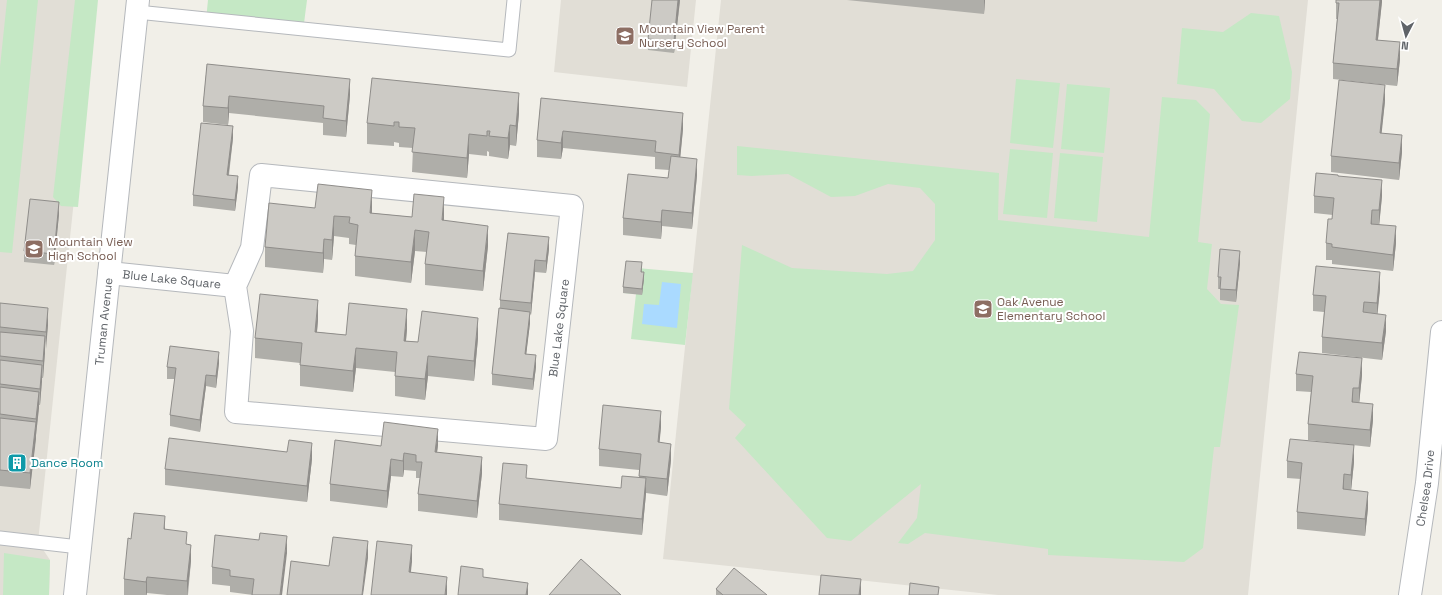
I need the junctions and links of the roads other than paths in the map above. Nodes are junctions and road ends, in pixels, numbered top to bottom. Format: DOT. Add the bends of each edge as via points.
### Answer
graph roads {
  1 [pos="514,0"];
  2 [pos="138,6"];
  3 [pos="109,274"];
  4 [pos="235,286"];
  5 [pos="1442,332"];
  6 [pos="1435,484"];
  7 [pos="0,538"];
  8 [pos="79,547"];
  9 [pos="75,595"];
  10 [pos="1410,595"];
  1 -- 2 [label="lane" via="509,50"];
  2 -- 3 [label="street, Truman Avenue"];
  3 -- 4 [label="street, Blue Lake Square"];
  3 -- 8 [label="street, Truman Avenue"];
  4 -- 4 [label="street, Blue Lake Square" via="252,248 261,175 572,206 546,438 236,412 242,330"];
  5 -- 6 [label="street, Chelsea Drive"];
  6 -- 10 [label="street, Chelsea Drive"];
  7 -- 8 [label="lane"];
  8 -- 9 [label="street, Truman Avenue"];
}
